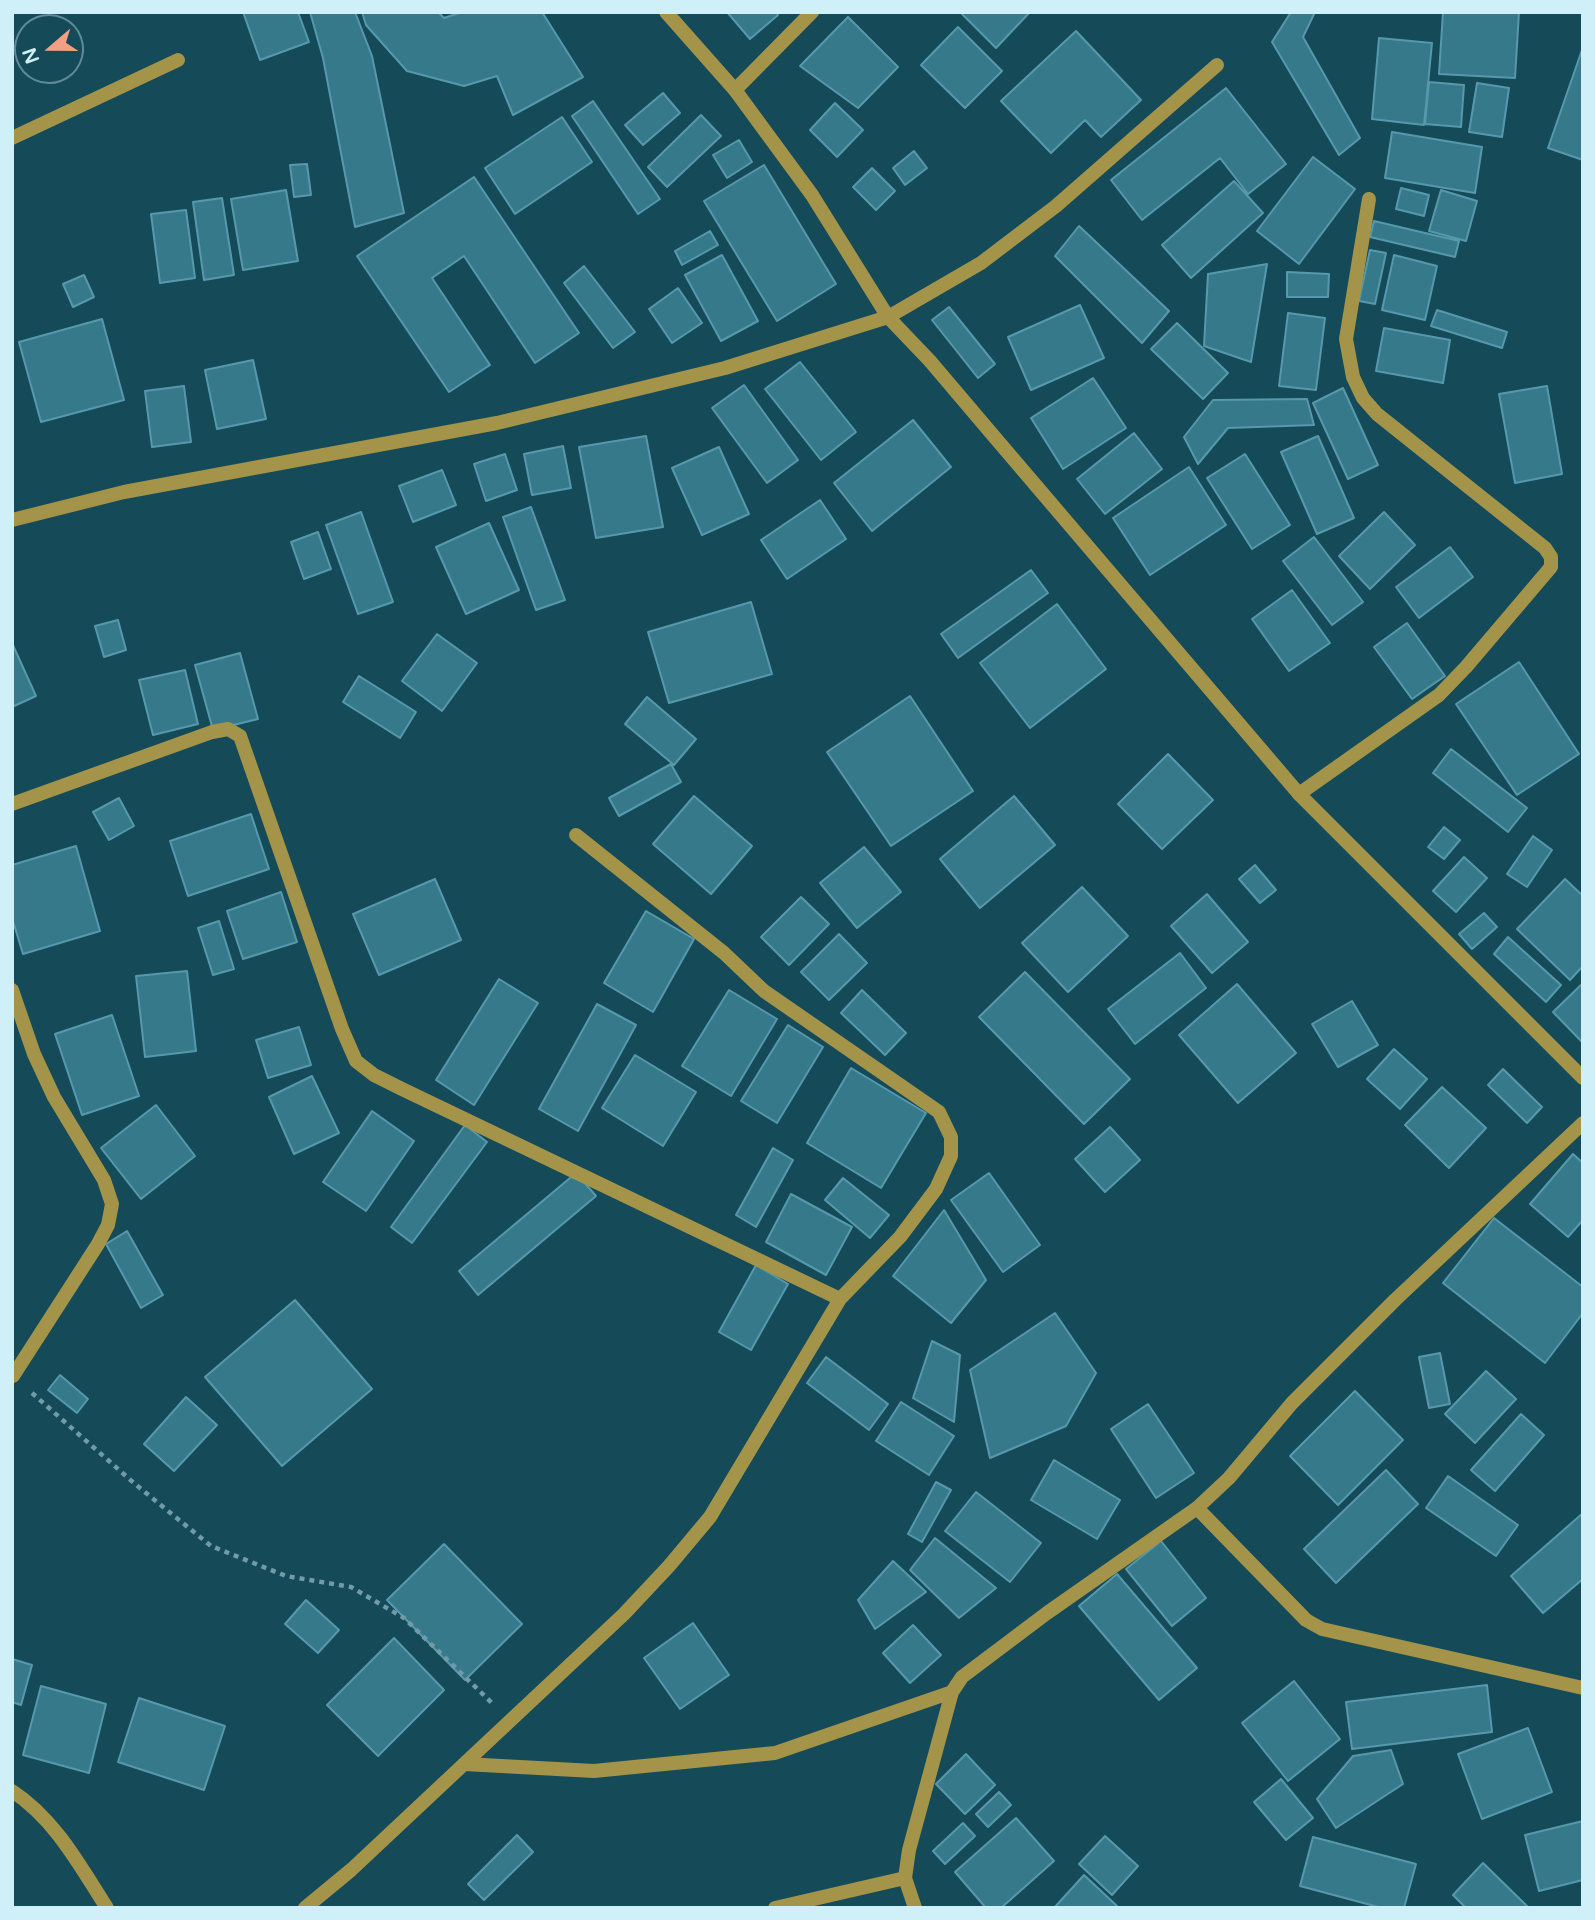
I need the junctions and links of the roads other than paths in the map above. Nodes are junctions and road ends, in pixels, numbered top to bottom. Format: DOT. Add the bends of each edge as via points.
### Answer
graph roads {
  1 [pos="666,12"];
  2 [pos="812,12"];
  3 [pos="178,60"];
  4 [pos="1217,65"];
  5 [pos="735,90"];
  6 [pos="12,138"];
  7 [pos="1369,199"];
  8 [pos="888,317"];
  9 [pos="12,520"];
  10 [pos="1299,793"];
  11 [pos="12,804"];
  12 [pos="576,835"];
  13 [pos="12,990"];
  14 [pos="1583,1078"];
  15 [pos="1583,1124"];
  16 [pos="840,1299"];
  17 [pos="13,1377"];
  18 [pos="1198,1508"];
  19 [pos="1583,1688"];
  20 [pos="952,1692"];
  21 [pos="464,1764"];
  22 [pos="12,1791"];
  23 [pos="905,1878"];
  24 [pos="107,1908"];
  25 [pos="304,1908"];
  26 [pos="775,1908"];
  27 [pos="915,1908"];
  1 -- 5 [label="street"];
  2 -- 5 [label="street"];
  3 -- 6 [label="street"];
  4 -- 8 [label="street" via="1056,206 981,263"];
  5 -- 8 [label="street" via="811,195"];
  7 -- 10 [label="street" via="1346,339 1353,377 1363,398 1545,548 1551,567 1439,695"];
  8 -- 9 [label="street" via="725,368 497,423 124,492"];
  8 -- 10 [label="street"];
  10 -- 14 [label="street"];
  11 -- 16 [label="street" via="212,732 228,729 240,736 356,1061 402,1089"];
  12 -- 16 [label="street" via="764,990 939,1112 951,1137 951,1156 936,1189 900,1237"];
  13 -- 17 [label="street" via="54,1097 104,1180 112,1204 98,1244"];
  15 -- 18 [label="street" via="1386,1309 1292,1403"];
  16 -- 21 [label="street" via="710,1517 624,1614"];
  18 -- 19 [label="street" via="1306,1620 1322,1629"];
  18 -- 20 [label="street" via="975,1666"];
  20 -- 21 [label="street" via="775,1753 594,1771"];
  20 -- 23 [label="street"];
  21 -- 25 [label="street"];
  22 -- 24 [label="street" via="58,1832"];
  23 -- 26 [label="street"];
  23 -- 27 [label="street"];
}
